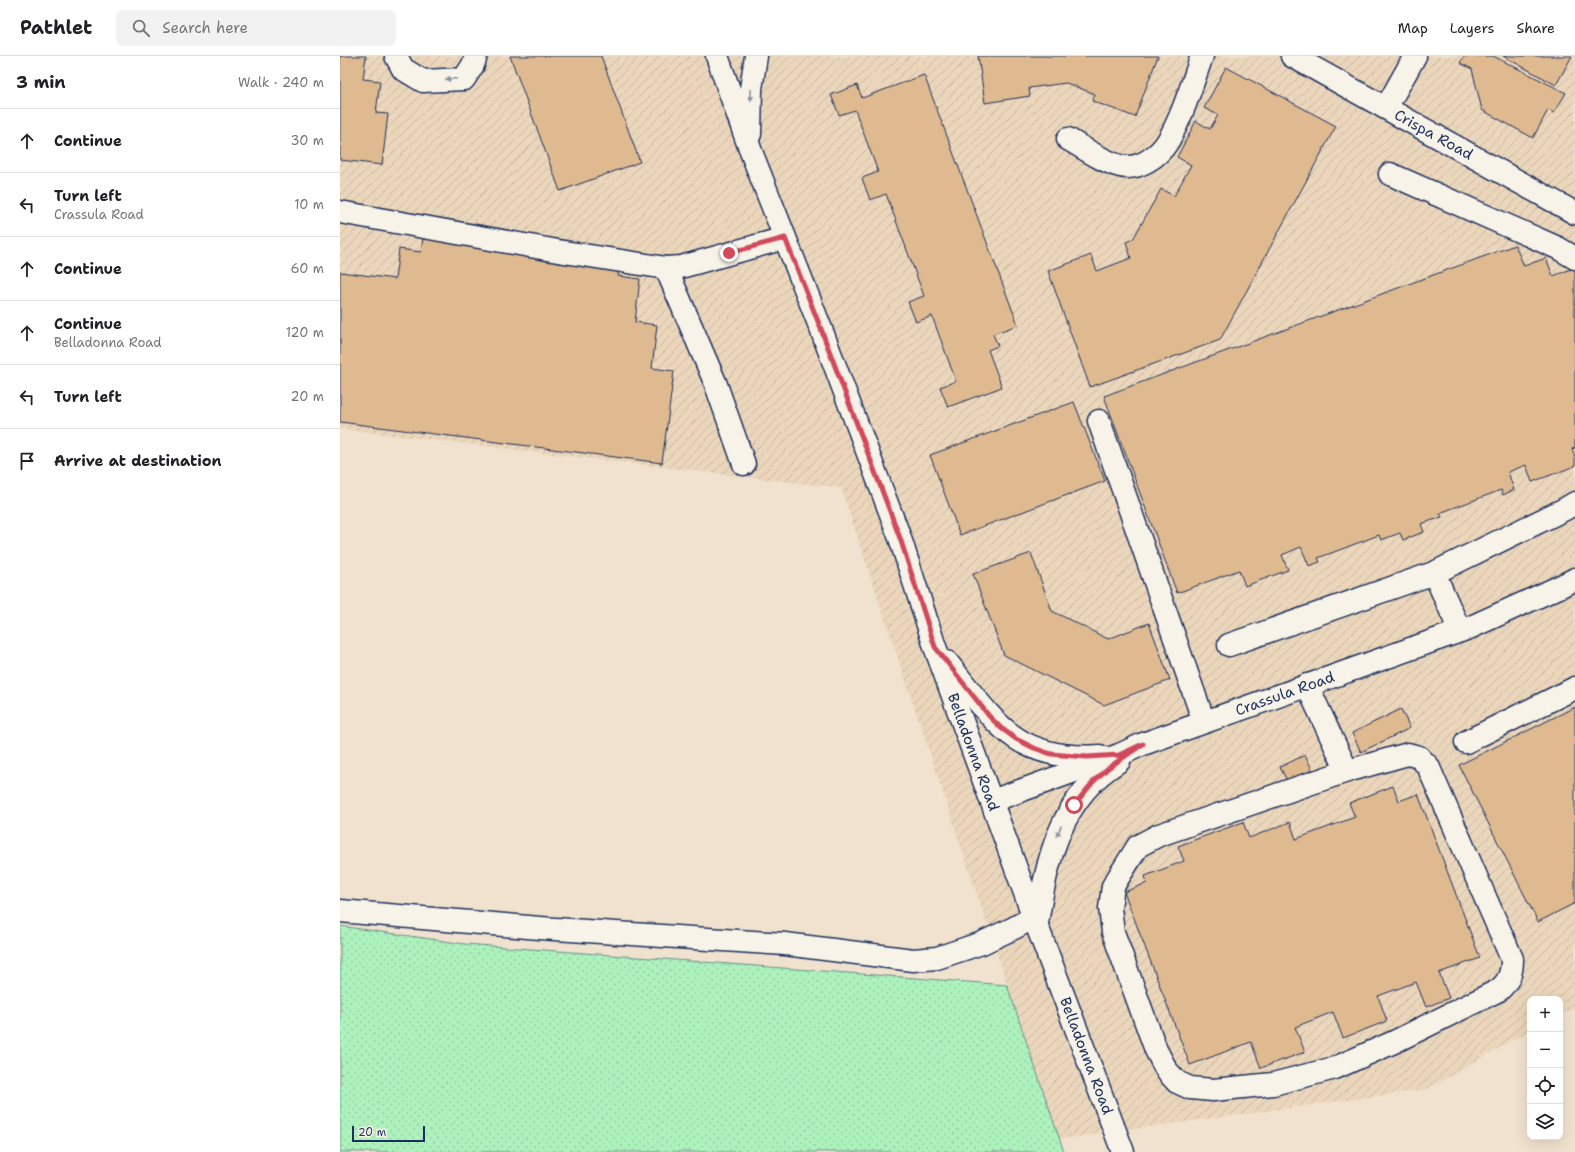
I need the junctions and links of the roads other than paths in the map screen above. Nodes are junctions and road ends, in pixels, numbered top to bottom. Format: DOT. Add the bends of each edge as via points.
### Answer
graph roads {
  1 [pos="396,56"];
  2 [pos="476,56"];
  3 [pos="717,56"];
  4 [pos="756,56"];
  5 [pos="1202,56"];
  6 [pos="1292,56"];
  7 [pos="1415,56"];
  8 [pos="1386,108"];
  9 [pos="1068,139"];
  10 [pos="750,149"];
  11 [pos="1390,174"];
  12 [pos="340,212"];
  13 [pos="1575,213"];
  14 [pos="785,238"];
  15 [pos="1575,258"];
  16 [pos="666,268"];
  17 [pos="1099,422"];
  18 [pos="744,464"];
  19 [pos="1575,503"];
  20 [pos="1434,573"];
  21 [pos="1575,579"];
  22 [pos="1460,631"];
  23 [pos="1229,645"];
  24 [pos="935,647"];
  25 [pos="1308,685"];
  26 [pos="1575,688"];
  27 [pos="1204,722"];
  28 [pos="1466,742"];
  29 [pos="1143,744"];
  30 [pos="1119,755"];
  31 [pos="1347,771"];
  32 [pos="992,801"];
  33 [pos="340,911"];
  34 [pos="1035,921"];
  35 [pos="1123,1152"];
  2 -- 1 [label="street, one-way" via="464,79 423,80 403,69"];
  3 -- 10 [label="street, Belladonna Road"];
  4 -- 10 [label="street, Belladonna Road, one-way" via="751,89"];
  5 -- 9 [label="street" via="1181,113 1167,142 1151,159 1137,167 1121,167"];
  6 -- 8 [label="street, Crispa Road"];
  7 -- 8 [label="street"];
  8 -- 13 [label="street, Crispa Road"];
  10 -- 14 [label="street, Belladonna Road"];
  11 -- 15 [label="street" via="1558,248"];
  12 -- 16 [label="street"];
  14 -- 16 [label="street" via="681,267"];
  14 -- 24 [label="street, Belladonna Road" via="900,538"];
  16 -- 18 [label="street" via="715,382"];
  17 -- 27 [label="street"];
  19 -- 20 [label="street"];
  20 -- 22 [label="street"];
  20 -- 23 [label="street"];
  21 -- 22 [label="street, Crassula Road"];
  22 -- 25 [label="street, Crassula Road"];
  24 -- 30 [label="street" via="989,716 1016,739 1051,754 1087,757"];
  24 -- 32 [label="street, Belladonna Road"];
  25 -- 27 [label="street, Crassula Road"];
  25 -- 31 [label="street"];
  26 -- 28 [label="street"];
  27 -- 29 [label="street, Crassula Road"];
  29 -- 30 [label="street, Crassula Road"];
  29 -- 34 [label="street, one-way" via="1094,781 1063,822 1048,864"];
  30 -- 32 [label="street, Crassula Road"];
  31 -- 31 [label="street" via="1408,754 1418,757 1428,766 1512,959 1510,977 1499,990 1335,1068 1273,1084 1220,1089 1190,1088 1177,1082 1167,1071 1156,1050 1113,932 1110,908 1113,886 1138,846 1153,838"];
  32 -- 34 [label="street, Belladonna Road"];
  33 -- 34 [label="street" via="540,928 785,944 913,960 937,958"];
  34 -- 35 [label="street, Belladonna Road"];
}
